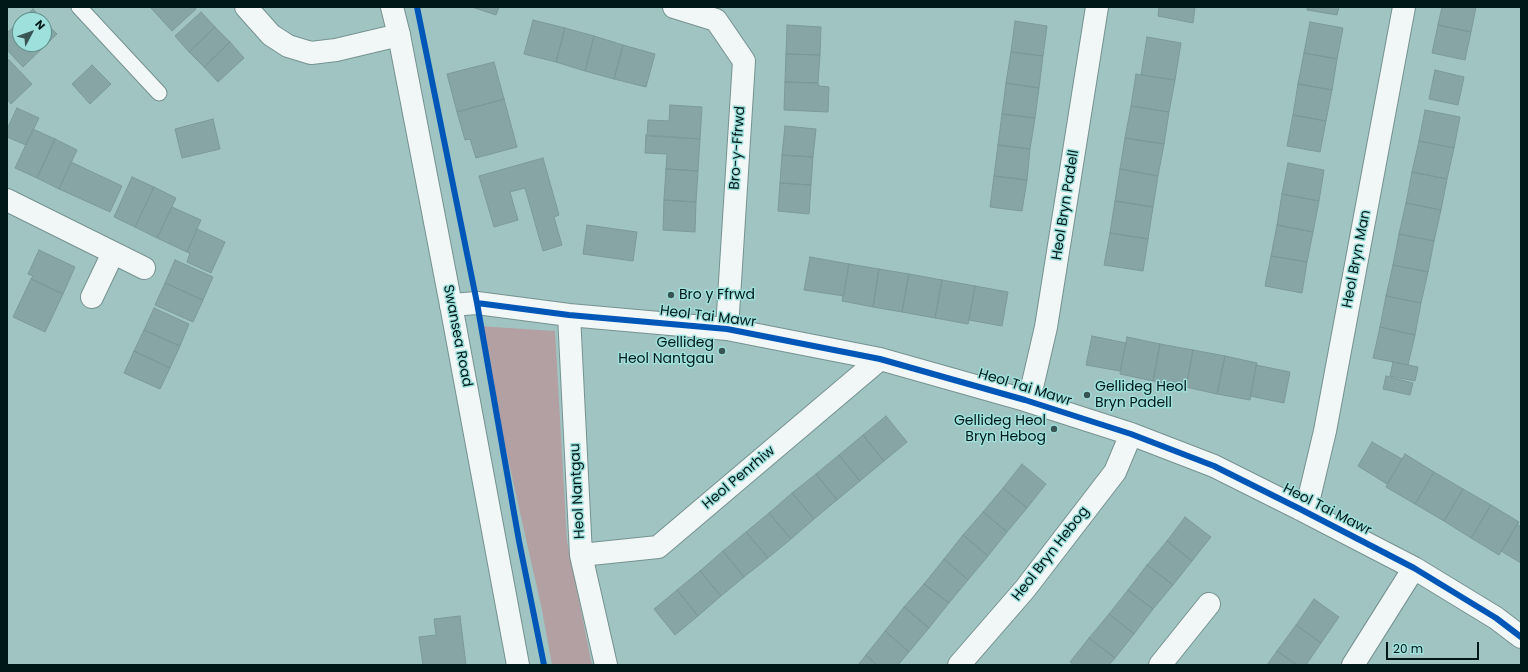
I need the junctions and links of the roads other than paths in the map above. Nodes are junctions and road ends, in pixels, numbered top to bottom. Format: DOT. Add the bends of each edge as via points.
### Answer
graph roads {
  1 [pos="79,7"];
  2 [pos="246,7"];
  3 [pos="392,7"];
  4 [pos="674,7"];
  5 [pos="1097,7"];
  6 [pos="1404,7"];
  7 [pos="399,35"];
  8 [pos="159,93"];
  9 [pos="7,200"];
  10 [pos="113,253"];
  11 [pos="144,268"];
  12 [pos="92,297"];
  13 [pos="452,304"];
  14 [pos="569,315"];
  15 [pos="727,329"];
  16 [pos="880,359"];
  17 [pos="1025,400"];
  18 [pos="1131,434"];
  19 [pos="1300,509"];
  20 [pos="581,555"];
  21 [pos="1414,568"];
  22 [pos="1209,604"];
  23 [pos="1521,637"];
  24 [pos="518,665"];
  25 [pos="606,665"];
  26 [pos="959,665"];
  27 [pos="1160,665"];
  28 [pos="1353,665"];
  1 -- 8 [label="lane"];
  2 -- 7 [label="street" via="271,35 288,46 311,53 336,50"];
  3 -- 7 [label="street, Swansea Road"];
  4 -- 15 [label="street, Bro-y-Ffrwd" via="716,20 744,61"];
  5 -- 17 [label="street, Heol Bryn Padell" via="1046,327 1033,383"];
  6 -- 19 [label="street, Heol Bryn Man" via="1325,431 1310,494"];
  7 -- 13 [label="street, Swansea Road"];
  9 -- 10 [label="street"];
  10 -- 11 [label="street"];
  10 -- 12 [label="street"];
  13 -- 14 [label="street, Heol Tai Mawr" via="477,303"];
  13 -- 24 [label="street, Swansea Road"];
  14 -- 15 [label="street, Heol Tai Mawr"];
  14 -- 20 [label="street, Heol Nantgau"];
  15 -- 16 [label="street, Heol Tai Mawr"];
  16 -- 17 [label="street, Heol Tai Mawr"];
  16 -- 20 [label="street, Heol Penrhiw" via="658,547"];
  17 -- 18 [label="street, Heol Tai Mawr"];
  18 -- 19 [label="street, Heol Tai Mawr" via="1214,466"];
  18 -- 26 [label="street, Heol Bryn Hebog" via="1115,472 1025,588"];
  19 -- 21 [label="street, Heol Tai Mawr"];
  20 -- 25 [label="street, Heol Nantgau"];
  21 -- 23 [label="street, Heol Tai Mawr" via="1496,618"];
  21 -- 28 [label="street"];
  22 -- 27 [label="street"];
}
